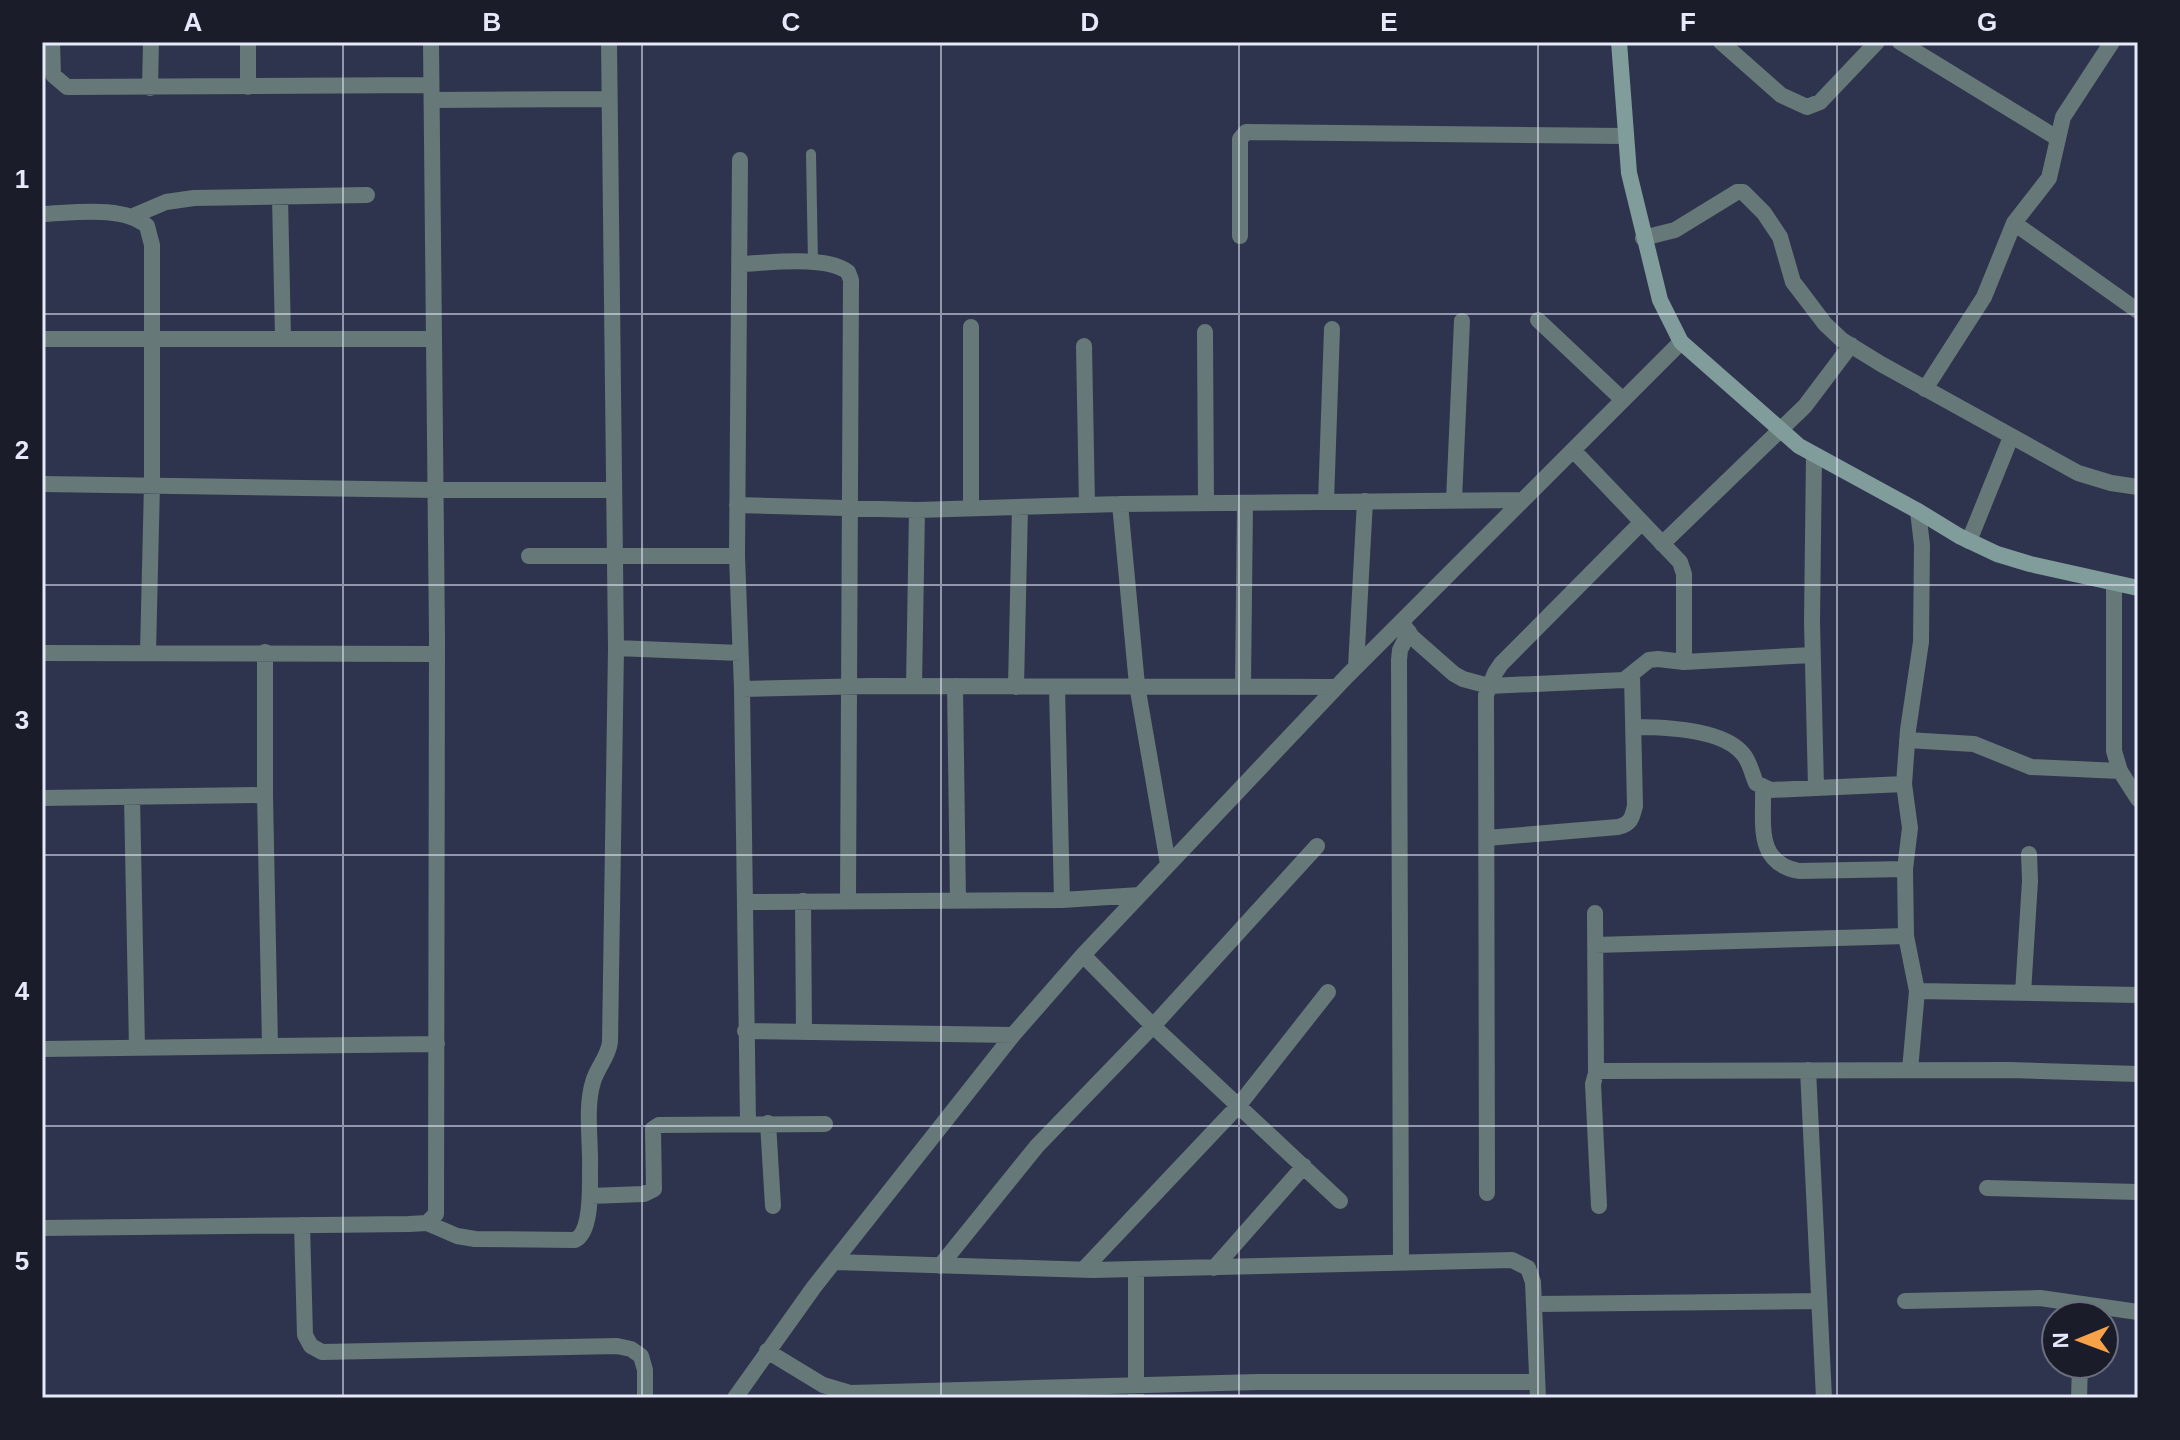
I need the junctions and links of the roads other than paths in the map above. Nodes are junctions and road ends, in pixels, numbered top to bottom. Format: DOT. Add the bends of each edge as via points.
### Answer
graph roads {
  1 [pos="52,42"];
  2 [pos="151,42"];
  3 [pos="248,42"];
  4 [pos="431,42"];
  5 [pos="609,42"];
  6 [pos="1619,42"];
  7 [pos="1721,42"];
  8 [pos="1877,42"];
  9 [pos="1900,42"];
  10 [pos="2112,42"];
  11 [pos="248,87"];
  12 [pos="150,88"];
  13 [pos="432,92"];
  14 [pos="609,99"];
  15 [pos="1625,136"];
  16 [pos="2057,138"];
  17 [pos="811,154"];
  18 [pos="740,160"];
  19 [pos="367,195"];
  20 [pos="280,197"];
  21 [pos="42,214"];
  22 [pos="133,216"];
  23 [pos="2014,223"];
  24 [pos="1240,236"];
  25 [pos="1643,238"];
  26 [pos="813,263"];
  27 [pos="741,264"];
  28 [pos="2138,311"];
  29 [pos="1538,320"];
  30 [pos="1462,321"];
  31 [pos="971,327"];
  32 [pos="1332,329"];
  33 [pos="1205,332"];
  34 [pos="151,338"];
  35 [pos="283,338"];
  36 [pos="42,339"];
  37 [pos="434,339"];
  38 [pos="1681,342"];
  39 [pos="1851,345"];
  40 [pos="1084,346"];
  41 [pos="1925,389"];
  42 [pos="1623,400"];
  43 [pos="1781,430"];
  44 [pos="2011,437"];
  45 [pos="1573,450"];
  46 [pos="1814,455"];
  47 [pos="42,484"];
  48 [pos="152,484"];
  49 [pos="2138,487"];
  50 [pos="435,490"];
  51 [pos="614,490"];
  52 [pos="1454,500"];
  53 [pos="1523,500"];
  54 [pos="1365,501"];
  55 [pos="1326,502"];
  56 [pos="1206,503"];
  57 [pos="1245,503"];
  58 [pos="1120,504"];
  59 [pos="737,505"];
  60 [pos="1087,505"];
  61 [pos="1020,507"];
  62 [pos="971,508"];
  63 [pos="849,509"];
  64 [pos="917,510"];
  65 [pos="1918,511"];
  66 [pos="1641,523"];
  67 [pos="1969,541"];
  68 [pos="1662,544"];
  69 [pos="616,555"];
  70 [pos="529,556"];
  71 [pos="737,556"];
  72 [pos="2114,584"];
  73 [pos="2138,588"];
  74 [pos="1405,627"];
  75 [pos="616,648"];
  76 [pos="265,652"];
  77 [pos="42,653"];
  78 [pos="148,653"];
  79 [pos="740,653"];
  80 [pos="437,654"];
  81 [pos="1812,655"];
  82 [pos="1684,662"];
  83 [pos="1356,667"];
  84 [pos="1632,676"];
  85 [pos="1137,685"];
  86 [pos="914,686"];
  87 [pos="955,686"];
  88 [pos="1243,686"];
  89 [pos="1489,686"];
  90 [pos="848,687"];
  91 [pos="1016,687"];
  92 [pos="1057,687"];
  93 [pos="1336,687"];
  94 [pos="742,689"];
  95 [pos="1634,727"];
  96 [pos="1907,740"];
  97 [pos="2120,771"];
  98 [pos="1904,784"];
  99 [pos="1816,787"];
  100 [pos="1763,788"];
  101 [pos="265,795"];
  102 [pos="132,797"];
  103 [pos="42,798"];
  104 [pos="2138,799"];
  105 [pos="1487,838"];
  106 [pos="1317,846"];
  107 [pos="2029,854"];
  108 [pos="1168,864"];
  109 [pos="1905,869"];
  110 [pos="1140,895"];
  111 [pos="848,900"];
  112 [pos="1062,900"];
  113 [pos="803,901"];
  114 [pos="958,901"];
  115 [pos="745,902"];
  116 [pos="1595,913"];
  117 [pos="1906,936"];
  118 [pos="1595,945"];
  119 [pos="1083,955"];
  120 [pos="1917,991"];
  121 [pos="1328,992"];
  122 [pos="2023,993"];
  123 [pos="2138,995"];
  124 [pos="1153,1026"];
  125 [pos="745,1031"];
  126 [pos="804,1031"];
  127 [pos="1013,1035"];
  128 [pos="437,1044"];
  129 [pos="270,1046"];
  130 [pos="137,1048"];
  131 [pos="42,1049"];
  132 [pos="1808,1070"];
  133 [pos="1910,1070"];
  134 [pos="1596,1073"];
  135 [pos="2138,1074"];
  136 [pos="1239,1105"];
  137 [pos="748,1123"];
  138 [pos="768,1123"];
  139 [pos="825,1124"];
  140 [pos="1304,1166"];
  141 [pos="1987,1188"];
  142 [pos="2138,1192"];
  143 [pos="1487,1193"];
  144 [pos="590,1196"];
  145 [pos="1340,1201"];
  146 [pos="773,1206"];
  147 [pos="1599,1206"];
  148 [pos="427,1223"];
  149 [pos="302,1225"];
  150 [pos="42,1228"];
  151 [pos="834,1262"];
  152 [pos="1401,1262"];
  153 [pos="940,1266"];
  154 [pos="1214,1268"];
  155 [pos="1083,1270"];
  156 [pos="1136,1270"];
  157 [pos="2049,1300"];
  158 [pos="1819,1301"];
  159 [pos="1905,1301"];
  160 [pos="1536,1304"];
  161 [pos="767,1351"];
  162 [pos="1537,1390"];
  163 [pos="1136,1392"];
  164 [pos="844,1395"];
  165 [pos="645,1398"];
  166 [pos="735,1398"];
  167 [pos="1824,1398"];
  1 -- 12 [label="street" via="53,75 67,87"];
  2 -- 12 [label="street"];
  3 -- 11 [label="street"];
  4 -- 13 [label="street"];
  5 -- 14 [label="street"];
  6 -- 15 [label="street"];
  7 -- 8 [label="street" via="1772,88 1807,107 1820,102"];
  9 -- 16 [label="street"];
  10 -- 16 [label="street" via="2068,108"];
  11 -- 12 [label="street"];
  11 -- 13 [label="street"];
  13 -- 14 [label="street"];
  13 -- 37 [label="street"];
  14 -- 51 [label="street"];
  15 -- 24 [label="street" via="1246,132 1240,139"];
  15 -- 25 [label="street"];
  16 -- 23 [label="street" via="2049,178"];
  17 -- 26 [label="lane"];
  18 -- 27 [label="street"];
  19 -- 20 [label="street"];
  20 -- 22 [label="street" via="178,200"];
  20 -- 35 [label="street"];
  21 -- 22 [label="street"];
  22 -- 34 [label="street" via="147,226 152,245"];
  23 -- 28 [label="street"];
  23 -- 41 [label="street" via="1984,297"];
  25 -- 38 [label="street" via="1660,300"];
  25 -- 39 [label="street" via="1675,230 1743,192 1780,237 1800,291 1825,324"];
  26 -- 27 [label="street"];
  26 -- 63 [label="street" via="842,267 851,280"];
  27 -- 59 [label="street"];
  29 -- 42 [label="street"];
  30 -- 52 [label="street"];
  31 -- 62 [label="street"];
  32 -- 55 [label="street"];
  33 -- 56 [label="street"];
  34 -- 35 [label="street"];
  34 -- 36 [label="street"];
  34 -- 48 [label="street"];
  35 -- 37 [label="street"];
  37 -- 50 [label="street"];
  38 -- 42 [label="street"];
  38 -- 43 [label="street"];
  39 -- 41 [label="street"];
  39 -- 43 [label="street"];
  40 -- 60 [label="street"];
  41 -- 44 [label="street"];
  42 -- 45 [label="street"];
  43 -- 46 [label="street"];
  43 -- 68 [label="street"];
  44 -- 49 [label="street" via="2078,473"];
  44 -- 67 [label="street"];
  45 -- 53 [label="street"];
  45 -- 66 [label="street"];
  46 -- 65 [label="street"];
  46 -- 81 [label="street"];
  47 -- 48 [label="street"];
  48 -- 50 [label="street"];
  48 -- 78 [label="street"];
  50 -- 51 [label="street"];
  50 -- 80 [label="street"];
  51 -- 69 [label="street"];
  52 -- 53 [label="street"];
  52 -- 54 [label="street"];
  53 -- 74 [label="street"];
  54 -- 55 [label="street"];
  54 -- 83 [label="street"];
  55 -- 57 [label="street"];
  56 -- 57 [label="street"];
  56 -- 58 [label="street"];
  57 -- 88 [label="street"];
  58 -- 60 [label="street"];
  58 -- 85 [label="street"];
  59 -- 63 [label="street"];
  59 -- 71 [label="street"];
  60 -- 61 [label="street"];
  61 -- 62 [label="street"];
  61 -- 91 [label="street"];
  62 -- 64 [label="street"];
  63 -- 64 [label="street"];
  63 -- 90 [label="street"];
  64 -- 86 [label="street"];
  65 -- 67 [label="street"];
  65 -- 96 [label="street" via="1921,642"];
  66 -- 68 [label="street"];
  66 -- 89 [label="street" via="1501,664"];
  67 -- 72 [label="street" via="2030,564"];
  68 -- 82 [label="street" via="1684,574"];
  69 -- 70 [label="street"];
  69 -- 71 [label="street"];
  69 -- 75 [label="street"];
  71 -- 79 [label="street"];
  72 -- 73 [label="street"];
  72 -- 97 [label="street" via="2112,721"];
  74 -- 83 [label="street"];
  74 -- 89 [label="street" via="1454,674"];
  74 -- 152 [label="street" via="1399,660"];
  75 -- 79 [label="street"];
  75 -- 144 [label="street" via="610,1042 592,1086"];
  76 -- 78 [label="street"];
  76 -- 80 [label="street"];
  76 -- 101 [label="street"];
  77 -- 78 [label="street"];
  79 -- 94 [label="street"];
  80 -- 128 [label="street"];
  81 -- 82 [label="street"];
  81 -- 99 [label="street"];
  82 -- 84 [label="street" via="1649,660"];
  83 -- 93 [label="street"];
  84 -- 89 [label="street"];
  84 -- 95 [label="street"];
  85 -- 88 [label="street"];
  85 -- 92 [label="street"];
  85 -- 108 [label="street"];
  86 -- 87 [label="street"];
  86 -- 90 [label="street"];
  87 -- 91 [label="street"];
  87 -- 114 [label="street"];
  88 -- 93 [label="street"];
  89 -- 105 [label="street"];
  90 -- 94 [label="street"];
  90 -- 111 [label="street"];
  91 -- 92 [label="street"];
  92 -- 112 [label="street"];
  93 -- 108 [label="street"];
  94 -- 115 [label="street"];
  95 -- 100 [label="street" via="1670,728 1731,743 1747,758"];
  95 -- 105 [label="street" via="1635,806 1626,825"];
  96 -- 97 [label="street" via="1974,744 2031,767"];
  96 -- 98 [label="street"];
  97 -- 104 [label="street"];
  98 -- 99 [label="street"];
  98 -- 109 [label="street" via="1910,828"];
  99 -- 100 [label="street"];
  100 -- 109 [label="street" via="1768,850 1786,868"];
  101 -- 102 [label="street"];
  101 -- 129 [label="street"];
  102 -- 103 [label="street"];
  102 -- 130 [label="street"];
  105 -- 143 [label="street"];
  106 -- 124 [label="street"];
  107 -- 122 [label="street"];
  108 -- 110 [label="street"];
  109 -- 117 [label="street"];
  110 -- 112 [label="street"];
  110 -- 119 [label="street"];
  111 -- 113 [label="street"];
  111 -- 114 [label="street"];
  112 -- 114 [label="street"];
  113 -- 115 [label="street"];
  113 -- 126 [label="street"];
  115 -- 125 [label="street"];
  116 -- 118 [label="street"];
  117 -- 118 [label="street"];
  117 -- 120 [label="street"];
  118 -- 134 [label="street"];
  119 -- 124 [label="street"];
  119 -- 127 [label="street"];
  120 -- 122 [label="street"];
  120 -- 133 [label="street"];
  121 -- 136 [label="street"];
  122 -- 123 [label="street"];
  124 -- 136 [label="street"];
  124 -- 153 [label="street" via="1037,1146"];
  125 -- 126 [label="street"];
  125 -- 137 [label="street"];
  126 -- 127 [label="street"];
  127 -- 151 [label="street"];
  128 -- 129 [label="street"];
  128 -- 148 [label="street" via="438,1201 436,1214"];
  129 -- 130 [label="street"];
  130 -- 131 [label="street"];
  132 -- 133 [label="street"];
  132 -- 134 [label="street"];
  132 -- 158 [label="street"];
  133 -- 135 [label="street"];
  134 -- 147 [label="street"];
  136 -- 140 [label="street"];
  136 -- 155 [label="street"];
  137 -- 138 [label="street"];
  137 -- 144 [label="street" via="655,1126 654,1189"];
  138 -- 139 [label="street"];
  138 -- 146 [label="street"];
  140 -- 145 [label="street"];
  140 -- 154 [label="street"];
  141 -- 142 [label="street"];
  144 -- 148 [label="street" via="584,1234 575,1240 475,1239"];
  148 -- 149 [label="street"];
  149 -- 150 [label="street"];
  149 -- 165 [label="street" via="305,1335 322,1352 617,1346 641,1356"];
  151 -- 153 [label="street"];
  151 -- 161 [label="street"];
  152 -- 154 [label="street"];
  152 -- 160 [label="street" via="1512,1260 1528,1268"];
  153 -- 155 [label="street"];
  154 -- 156 [label="street"];
  155 -- 156 [label="street"];
  156 -- 163 [label="street"];
  157 -- 159 [label="street"];
  158 -- 160 [label="street"];
  158 -- 167 [label="street"];
  160 -- 162 [label="street"];
  161 -- 164 [label="street"];
  161 -- 166 [label="street"];
  162 -- 163 [label="street" via="1258,1382"];
  163 -- 164 [label="street"];
}
